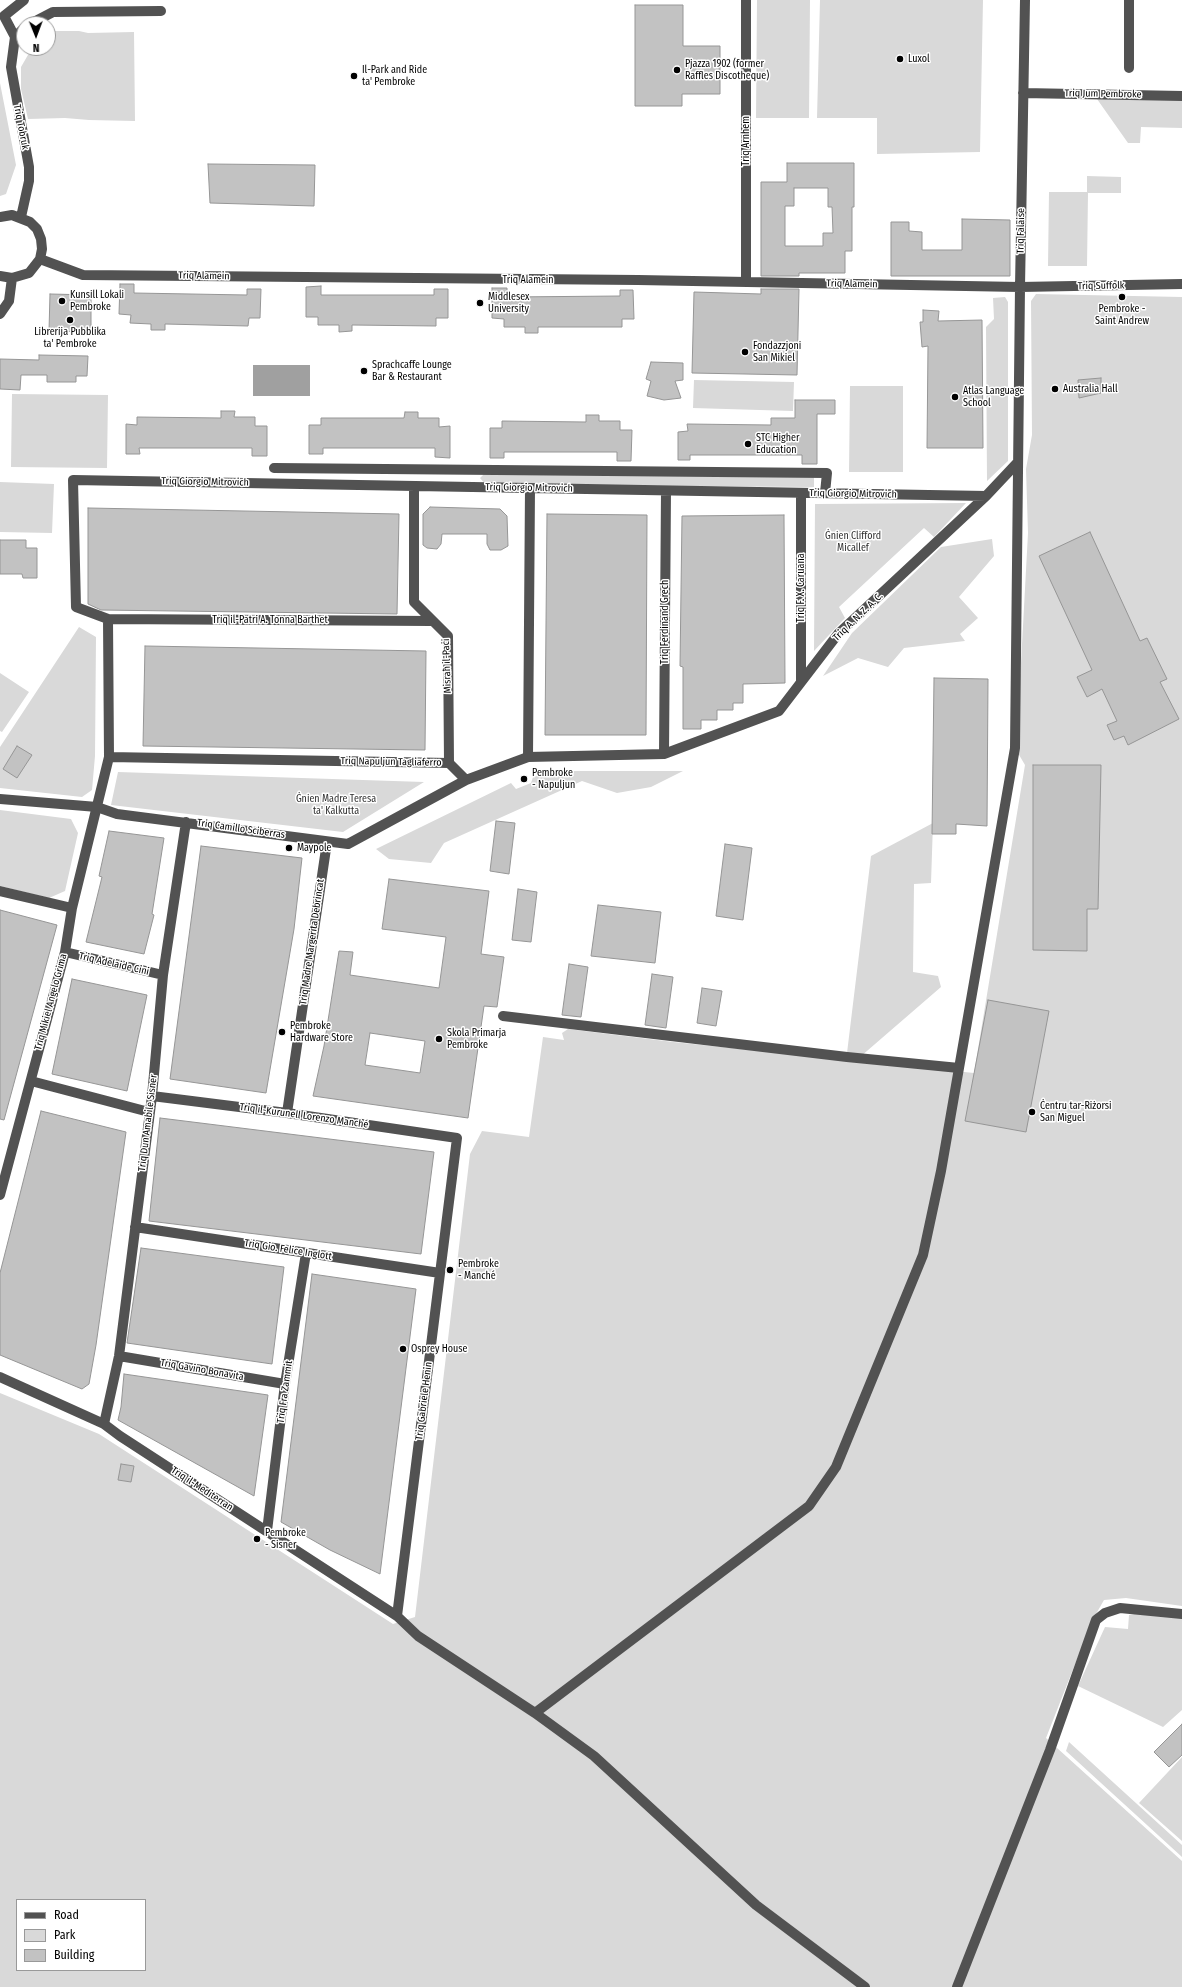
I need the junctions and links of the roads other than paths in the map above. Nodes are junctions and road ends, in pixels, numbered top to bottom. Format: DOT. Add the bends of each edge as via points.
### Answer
graph roads {
  1 [pos="24,0"];
  2 [pos="746,0"];
  3 [pos="1025,0"];
  4 [pos="1129,0"];
  5 [pos="161,11"];
  6 [pos="2,14"];
  7 [pos="44,16"];
  8 [pos="15,37"];
  9 [pos="1129,68"];
  10 [pos="1023,93"];
  11 [pos="1182,96"];
  12 [pos="0,217"];
  13 [pos="21,217"];
  14 [pos="40,259"];
  15 [pos="0,276"];
  16 [pos="12,278"];
  17 [pos="746,282"];
  18 [pos="1182,284"];
  19 [pos="1020,287"];
  20 [pos="0,314"];
  21 [pos="1018,462"];
  22 [pos="274,468"];
  23 [pos="414,486"];
  24 [pos="530,488"];
  25 [pos="666,491"];
  26 [pos="801,493"];
  27 [pos="826,493"];
  28 [pos="986,496"];
  29 [pos="108,619"];
  30 [pos="431,621"];
  31 [pos="801,682"];
  32 [pos="664,754"];
  33 [pos="109,757"];
  34 [pos="528,757"];
  35 [pos="449,763"];
  36 [pos="466,780"];
  37 [pos="0,799"];
  38 [pos="97,807"];
  39 [pos="186,822"];
  40 [pos="327,842"];
  41 [pos="0,891"];
  42 [pos="72,908"];
  43 [pos="64,952"];
  44 [pos="163,975"];
  45 [pos="503,1016"];
  46 [pos="959,1068"];
  47 [pos="31,1081"];
  48 [pos="152,1096"];
  49 [pos="148,1112"];
  50 [pos="287,1113"];
  51 [pos="456,1138"];
  52 [pos="0,1195"];
  53 [pos="135,1227"];
  54 [pos="306,1253"];
  55 [pos="440,1274"];
  56 [pos="119,1356"];
  57 [pos="0,1377"];
  58 [pos="285,1384"];
  59 [pos="104,1424"];
  60 [pos="267,1531"];
  61 [pos="1182,1614"];
  62 [pos="397,1616"];
  63 [pos="535,1713"];
  64 [pos="865,1987"];
  65 [pos="957,1987"];
  1 -- 6 [label="street"];
  2 -- 17 [label="street, Triq Arnhem"];
  3 -- 10 [label="street, Triq Falaise"];
  4 -- 9 [label="street"];
  5 -- 7 [label="street" via="53,12"];
  6 -- 8 [label="street"];
  8 -- 13 [label="street, Triq Tobruk" via="11,77 29,167 29,181"];
  10 -- 11 [label="street, Triq Jum Pembroke"];
  10 -- 19 [label="street, Triq Falaise"];
  12 -- 13 [label="street"];
  13 -- 14 [label="street" via="30,222 39,234 42,249"];
  14 -- 16 [label="street" via="28,273"];
  14 -- 17 [label="street, Triq Alamein" via="83,275"];
  15 -- 16 [label="street"];
  16 -- 20 [label="street" via="9,301"];
  17 -- 19 [label="street, Triq Alamein"];
  18 -- 19 [label="street, Triq Suffolk"];
  19 -- 21 [label="street, Triq Falaise"];
  21 -- 28 [label="street, Triq A. N. Z. A. C."];
  21 -- 46 [label="street, Triq Falaise" via="1015,748"];
  22 -- 27 [label="street" via="827,474"];
  23 -- 24 [label="street, Triq Giorgio Mitrovich"];
  23 -- 29 [label="street, Triq Giorgio Mitrovich" via="73,480 76,607"];
  23 -- 30 [label="street, Misraħ il-Paċi" via="414,602"];
  24 -- 25 [label="street, Triq Giorgio Mitrovich"];
  24 -- 34 [label="street"];
  25 -- 26 [label="street, Triq Giorgio Mitrovich"];
  25 -- 32 [label="street, Triq Ferdinand Grech"];
  26 -- 27 [label="street, Triq Giorgio Mitrovich"];
  26 -- 31 [label="street, Triq F. X. Caruana"];
  27 -- 28 [label="street, Triq Giorgio Mitrovich"];
  28 -- 31 [label="street, Triq A. N. Z. A. C." via="838,634"];
  29 -- 30 [label="street, Triq il-Patri A. Tonna Barthet"];
  29 -- 33 [label="street, Triq Mikiel Angelo Grima"];
  30 -- 35 [label="street, Misraħ il-Paċi" via="448,636"];
  31 -- 32 [label="street, Triq A. N. Z. A. C." via="779,710"];
  32 -- 34 [label="street"];
  33 -- 35 [label="street, Triq Napuljun Tagliaferro"];
  33 -- 38 [label="street, Triq Mikiel Angelo Grima"];
  34 -- 36 [label="street"];
  35 -- 36 [label="street, Triq Napuljun Tagliaferro"];
  36 -- 40 [label="street, Triq Camillo Sciberras" via="348,844"];
  37 -- 38 [label="street, Triq Camillo Sciberras"];
  38 -- 39 [label="street, Triq Camillo Sciberras" via="117,814"];
  38 -- 42 [label="street, Triq Mikiel Angelo Grima"];
  39 -- 40 [label="street, Triq Camillo Sciberras"];
  39 -- 44 [label="street, Triq Dun Amabile Sisner"];
  40 -- 50 [label="street, Triq Madre Margerita Debrincat"];
  41 -- 42 [label="street"];
  42 -- 43 [label="street, Triq Mikiel Angelo Grima"];
  43 -- 44 [label="street, Triq Adelaide Cini"];
  43 -- 47 [label="street, Triq Mikiel Angelo Grima"];
  44 -- 48 [label="street, Triq Dun Amabile Sisner"];
  45 -- 46 [label="street"];
  46 -- 63 [label="street, Triq Falaise" via="923,1255 836,1467 808,1506"];
  47 -- 49 [label="street"];
  47 -- 52 [label="street, Triq Mikiel Angelo Grima"];
  48 -- 49 [label="street, Triq Dun Amabile Sisner"];
  48 -- 50 [label="street, Triq il-Kurunell Lorenzo Manché"];
  49 -- 53 [label="street, Triq Dun Amabile Sisner"];
  50 -- 51 [label="street, Triq il-Kurunell Lorenzo Manché"];
  51 -- 55 [label="street, Triq Gabriele Henin"];
  53 -- 54 [label="street, Triq Gio. Felice Inglott"];
  53 -- 56 [label="street, Triq Dun Amabile Sisner"];
  54 -- 55 [label="street, Triq Gio. Felice Inglott"];
  54 -- 58 [label="street, Triq Fra Zammit"];
  55 -- 62 [label="street, Triq Gabriele Henin"];
  56 -- 58 [label="street, Triq Gavino Bonavita"];
  56 -- 59 [label="street, Triq Dun Amabile Sisner"];
  57 -- 59 [label="street, Triq il-Mediterran"];
  58 -- 60 [label="street, Triq Fra Zammit"];
  59 -- 60 [label="street, Triq il-Mediterran"];
  60 -- 62 [label="street, Triq il-Mediterran"];
  61 -- 65 [label="street" via="1120,1608 1105,1613 1096,1620 1050,1750"];
  62 -- 63 [label="street, Triq il-Mediterran" via="418,1636"];
  63 -- 64 [label="street, Triq il-Mediterran" via="594,1756 756,1905"];
}
